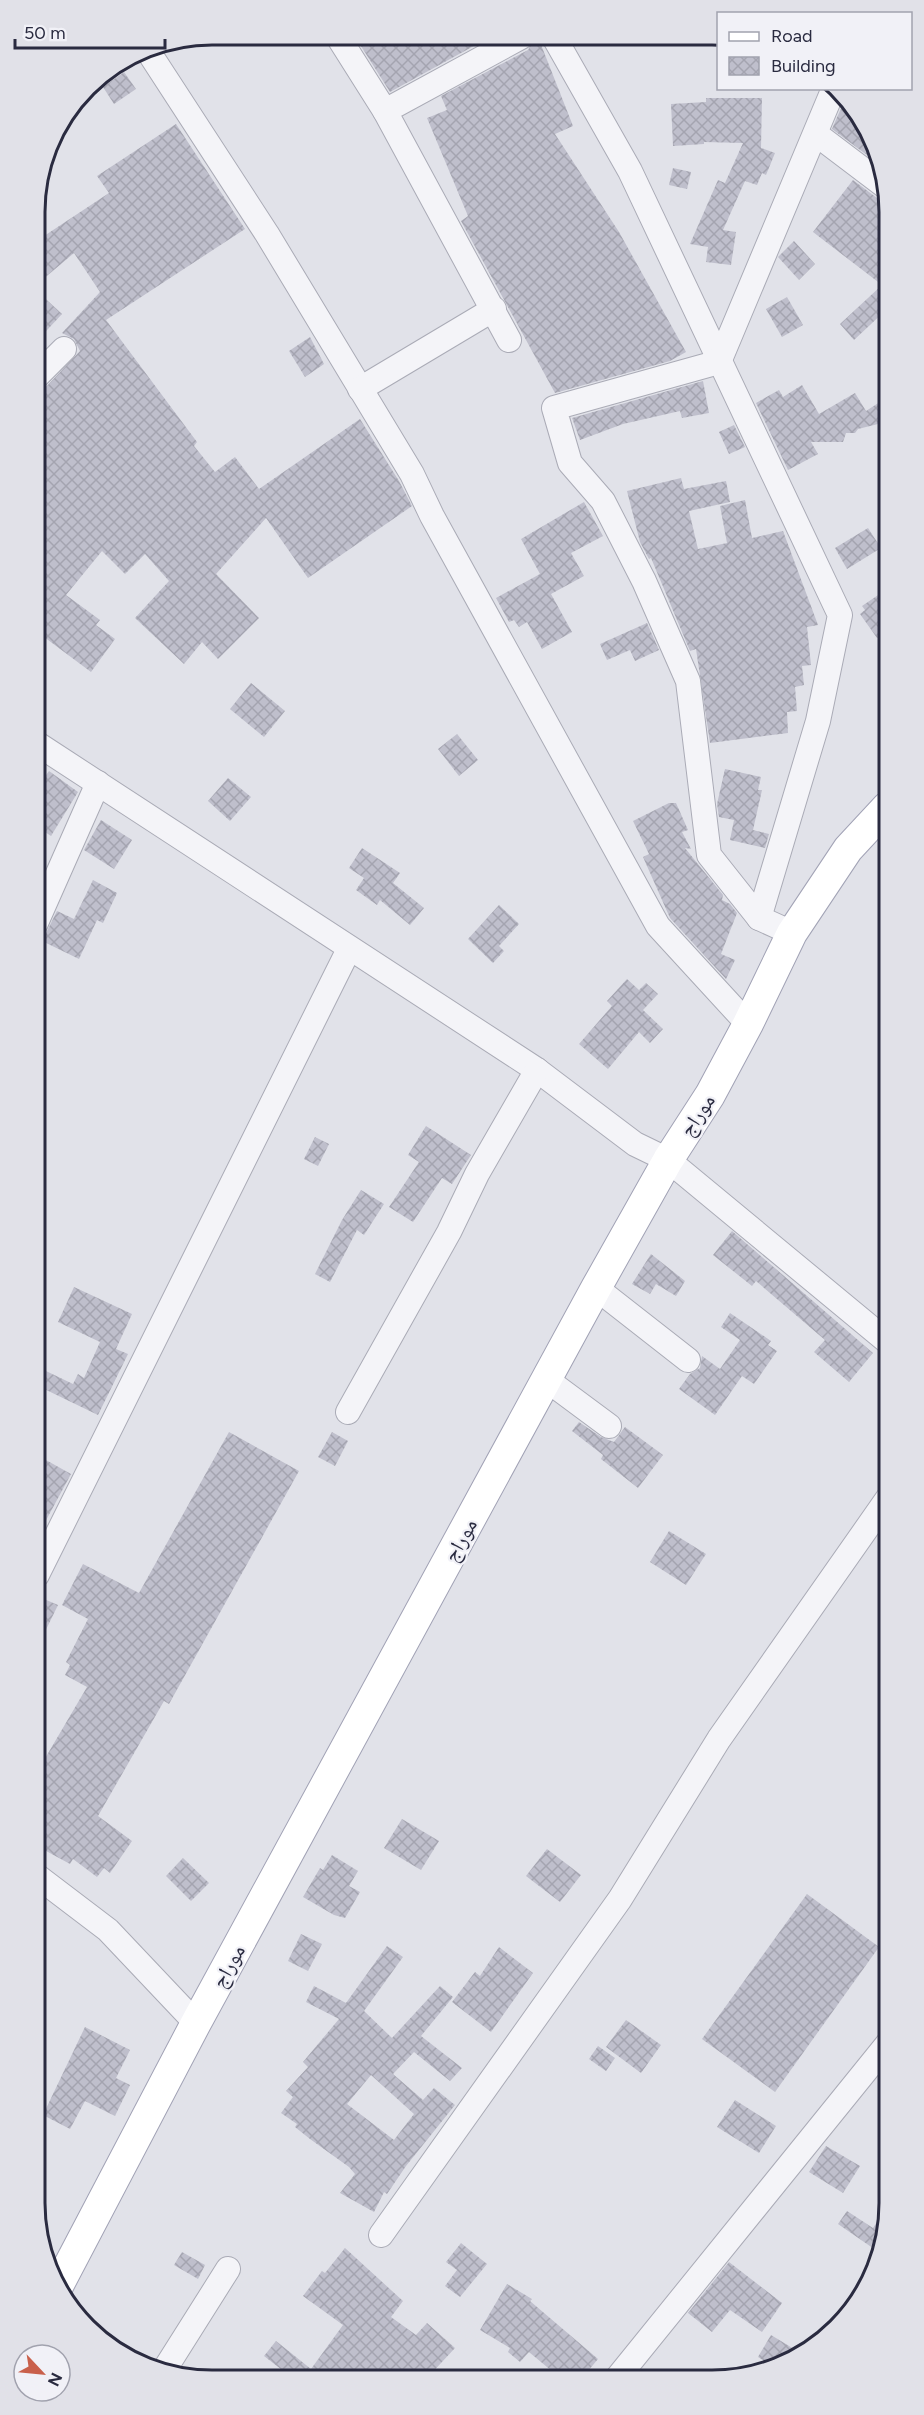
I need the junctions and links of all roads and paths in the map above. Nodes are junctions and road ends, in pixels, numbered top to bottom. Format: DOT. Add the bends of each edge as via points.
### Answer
graph roads {
  1 [pos="343,45"];
  2 [pos="505,45"];
  3 [pos="559,45"];
  4 [pos="152,57"];
  5 [pos="831,95"];
  6 [pos="385,111"];
  7 [pos="816,134"];
  8 [pos="876,179"];
  9 [pos="494,309"];
  10 [pos="509,340"];
  11 [pos="64,349"];
  12 [pos="719,362"];
  13 [pos="45,368"];
  14 [pos="360,389"];
  15 [pos="45,748"];
  16 [pos="98,783"];
  17 [pos="879,816"];
  18 [pos="45,903"];
  19 [pos="759,918"];
  20 [pos="792,933"];
  21 [pos="350,949"];
  22 [pos="748,1024"];
  23 [pos="537,1070"];
  24 [pos="668,1160"];
  25 [pos="596,1288"];
  26 [pos="879,1335"];
  27 [pos="688,1360"];
  28 [pos="547,1380"];
  29 [pos="348,1412"];
  30 [pos="609,1426"];
  31 [pos="879,1511"];
  32 [pos="45,1559"];
  33 [pos="45,1881"];
  34 [pos="196,2024"];
  35 [pos="879,2054"];
  36 [pos="381,2235"];
  37 [pos="228,2269"];
  38 [pos="62,2278"];
  39 [pos="168,2364"];
  40 [pos="624,2370"];
  1 -- 6 [label="street"];
  2 -- 6 [label="street"];
  3 -- 12 [label="street" via="630,171"];
  4 -- 14 [label="street" via="267,234"];
  5 -- 7 [label="street"];
  6 -- 9 [label="street"];
  7 -- 8 [label="street"];
  7 -- 12 [label="street"];
  9 -- 10 [label="street"];
  9 -- 14 [label="street"];
  11 -- 13 [label="street"];
  12 -- 19 [label="street" via="840,615 818,721"];
  12 -- 19 [label="street" via="555,408 570,463 603,501 688,681 709,855"];
  14 -- 22 [label="street" via="412,474 658,926"];
  15 -- 16 [label="street"];
  16 -- 18 [label="street"];
  16 -- 21 [label="street"];
  17 -- 20 [label="main road, موراج" via="848,849"];
  19 -- 20 [label="street"];
  20 -- 22 [label="main road, موراج"];
  21 -- 23 [label="street"];
  21 -- 32 [label="street"];
  22 -- 24 [label="main road, موراج" via="710,1095"];
  23 -- 24 [label="street" via="635,1144"];
  23 -- 29 [label="street"];
  24 -- 25 [label="main road, موراج"];
  24 -- 26 [label="street"];
  25 -- 27 [label="street"];
  25 -- 28 [label="main road, موراج"];
  28 -- 30 [label="street"];
  28 -- 34 [label="main road, موراج"];
  31 -- 36 [label="street" via="719,1739 620,1899"];
  33 -- 34 [label="street" via="108,1930"];
  34 -- 38 [label="main road, موراج"];
  35 -- 40 [label="street"];
  37 -- 39 [label="street"];
}
